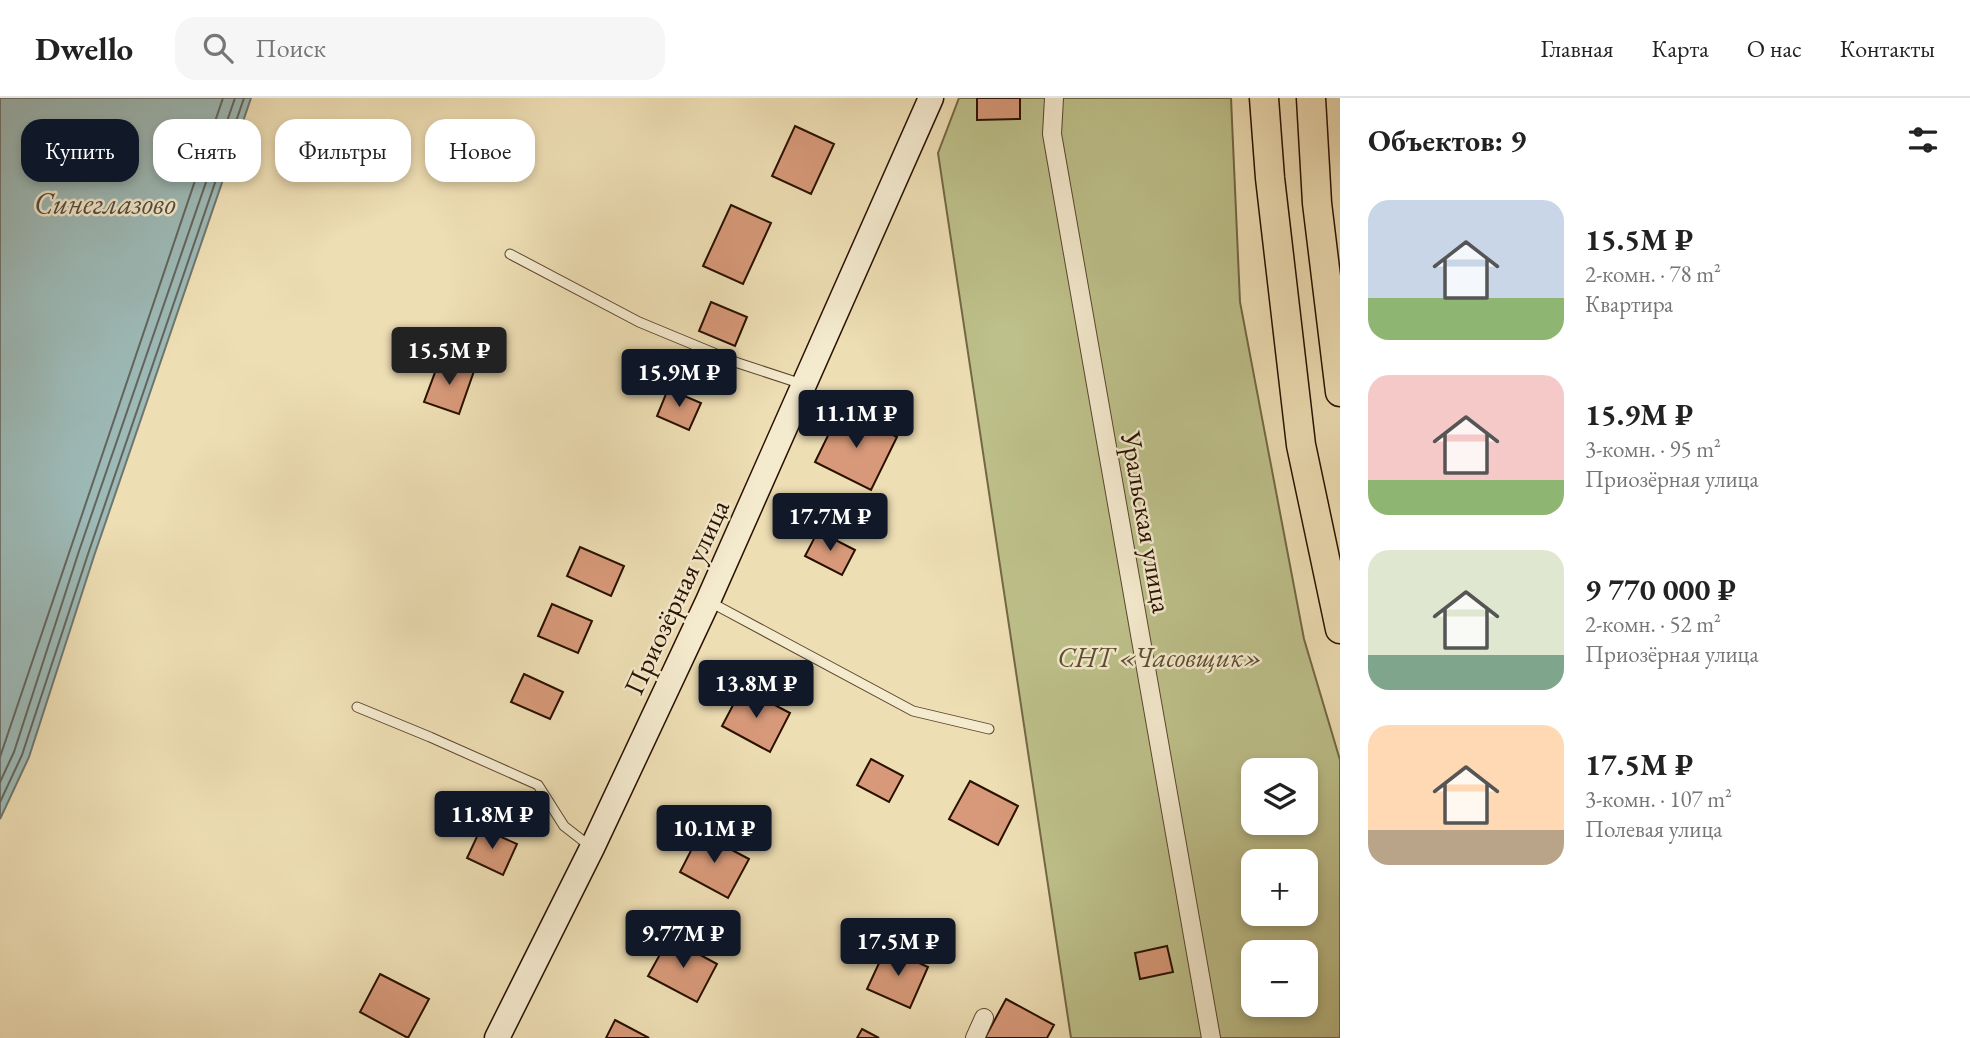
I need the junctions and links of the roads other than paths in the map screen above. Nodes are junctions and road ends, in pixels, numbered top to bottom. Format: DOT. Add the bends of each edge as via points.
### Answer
graph roads {
  1 [pos="930,98"];
  2 [pos="1054,98"];
  3 [pos="1265,98"];
  4 [pos="1311,98"];
  5 [pos="510,254"];
  6 [pos="804,384"];
  7 [pos="1340,392"];
  8 [pos="708,601"];
  9 [pos="1340,629"];
  10 [pos="357,707"];
  11 [pos="989,729"];
  12 [pos="593,848"];
  13 [pos="984,1018"];
  14 [pos="497,1038"];
  15 [pos="975,1038"];
  16 [pos="1211,1038"];
  1 -- 6 [label="street, Приозёрная улица"];
  2 -- 16 [label="street, Уральская улица" via="1052,134"];
  3 -- 9 [label="main road" via="1301,445"];
  4 -- 7 [label="main road" via="1317,203"];
  5 -- 6 [label="lane" via="639,322 738,363"];
  6 -- 8 [label="street, Приозёрная улица"];
  8 -- 11 [label="lane" via="913,711"];
  8 -- 12 [label="street, Приозёрная улица"];
  10 -- 12 [label="lane" via="538,785 564,826"];
  12 -- 14 [label="street, Приозёрная улица"];
  13 -- 15 [label="street"];
}
